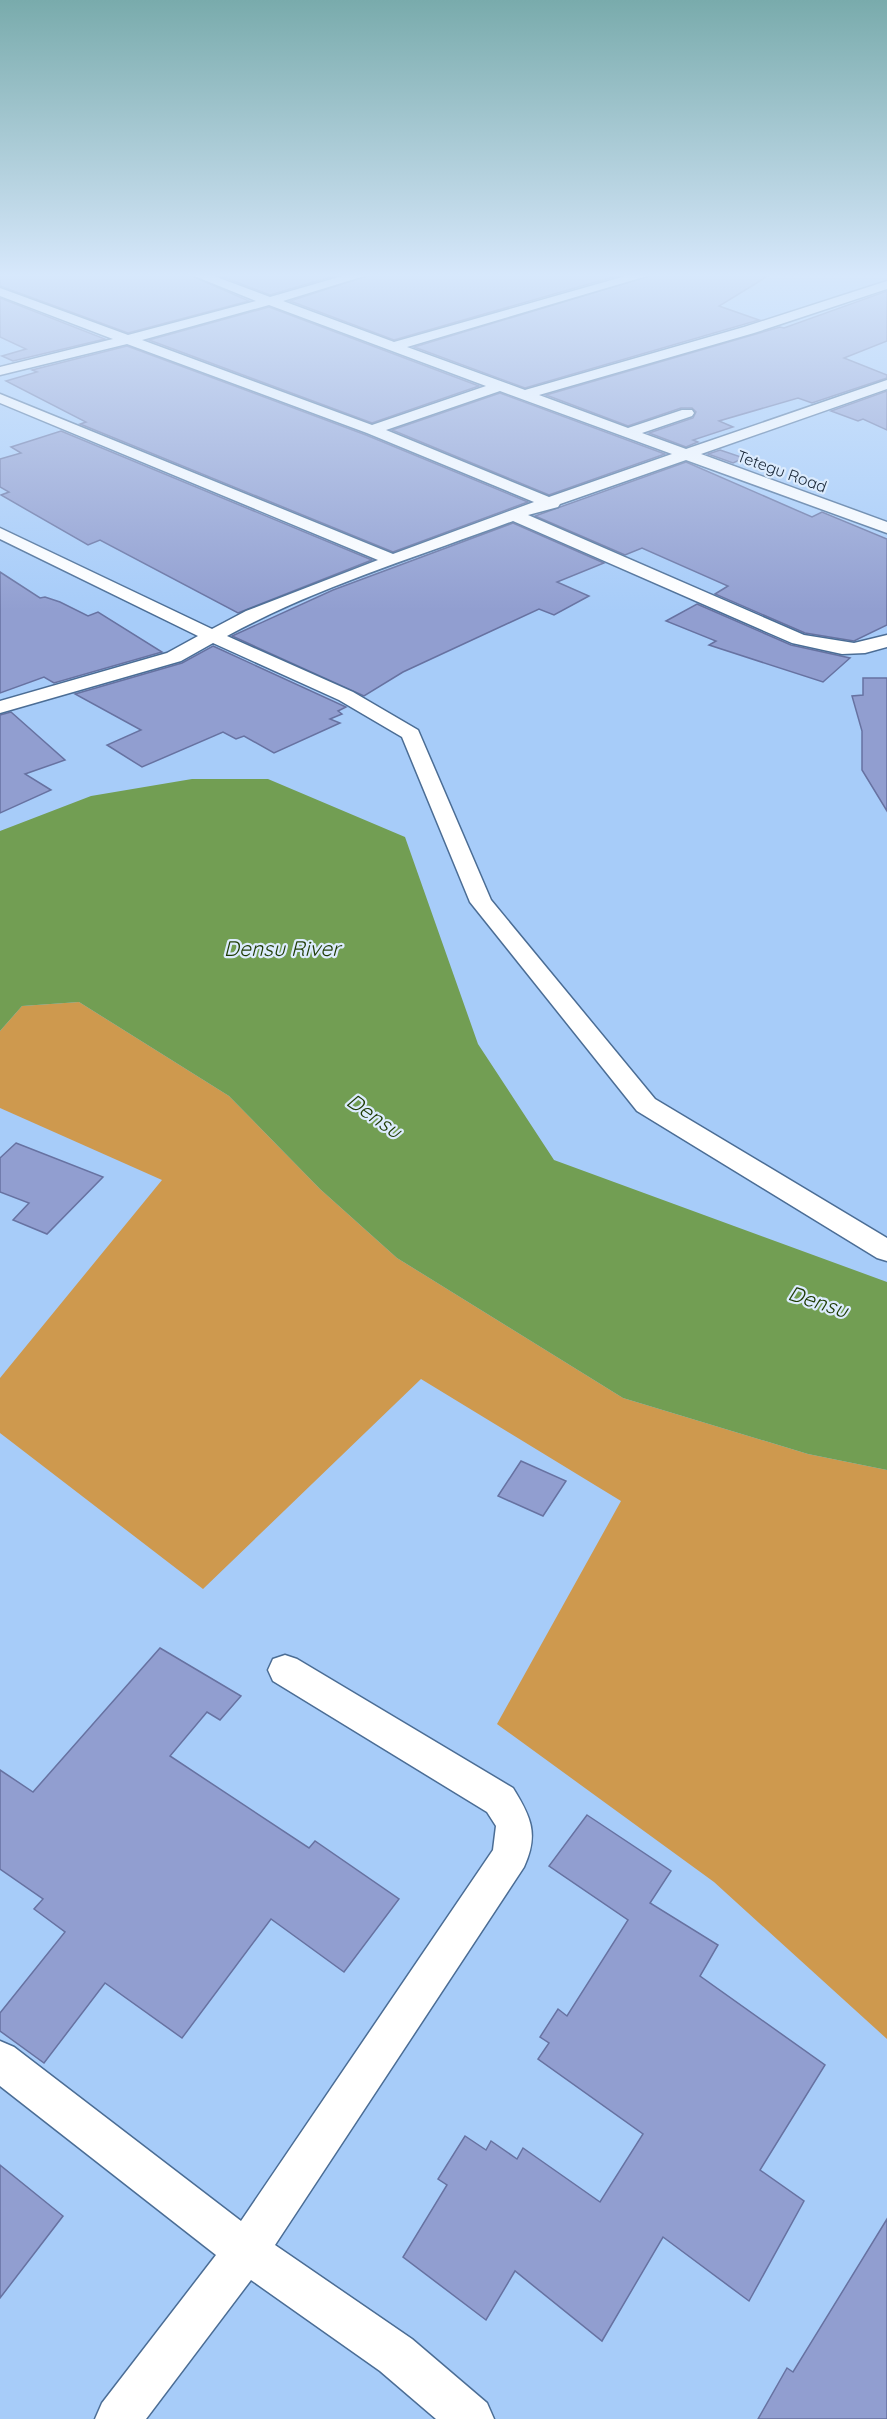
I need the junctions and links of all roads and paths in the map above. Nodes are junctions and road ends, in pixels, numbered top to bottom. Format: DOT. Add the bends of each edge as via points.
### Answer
graph roads {
  1 [pos="254,386"];
  2 [pos="499,386"];
  3 [pos="556,386"];
  4 [pos="882,386"];
  5 [pos="524,395"];
  6 [pos="0,398"];
  7 [pos="687,413"];
  8 [pos="372,430"];
  9 [pos="626,434"];
  10 [pos="687,456"];
  11 [pos="552,504"];
  12 [pos="513,515"];
  13 [pos="883,523"];
  14 [pos="0,533"];
  15 [pos="393,560"];
  16 [pos="212,636"];
  17 [pos="883,648"];
  18 [pos="0,707"];
  19 [pos="887,1251"];
  20 [pos="285,1670"];
  21 [pos="0,2061"];
  22 [pos="246,2251"];
  23 [pos="118,2419"];
  24 [pos="471,2419"];
  1 -- 8 [label="street"];
  2 -- 5 [label="street, Tetegu Road"];
  2 -- 8 [label="street"];
  3 -- 5 [label="street"];
  4 -- 10 [label="street"];
  5 -- 9 [label="street, Tetegu Road"];
  6 -- 15 [label="street"];
  7 -- 9 [label="street"];
  8 -- 11 [label="street"];
  9 -- 10 [label="street, Tetegu Road"];
  10 -- 11 [label="street"];
  10 -- 13 [label="street, Tetegu Road"];
  11 -- 12 [label="street"];
  12 -- 15 [label="street"];
  12 -- 17 [label="street" via="798,639 853,650"];
  14 -- 16 [label="street"];
  15 -- 16 [label="street" via="272,606"];
  16 -- 18 [label="street" via="174,657"];
  16 -- 19 [label="street" via="346,696 411,734 481,902 646,1105"];
  20 -- 22 [label="street" via="500,1800 514,1823 511,1855"];
  21 -- 22 [label="street"];
  22 -- 23 [label="street"];
  22 -- 24 [label="street" via="396,2355"];
}
